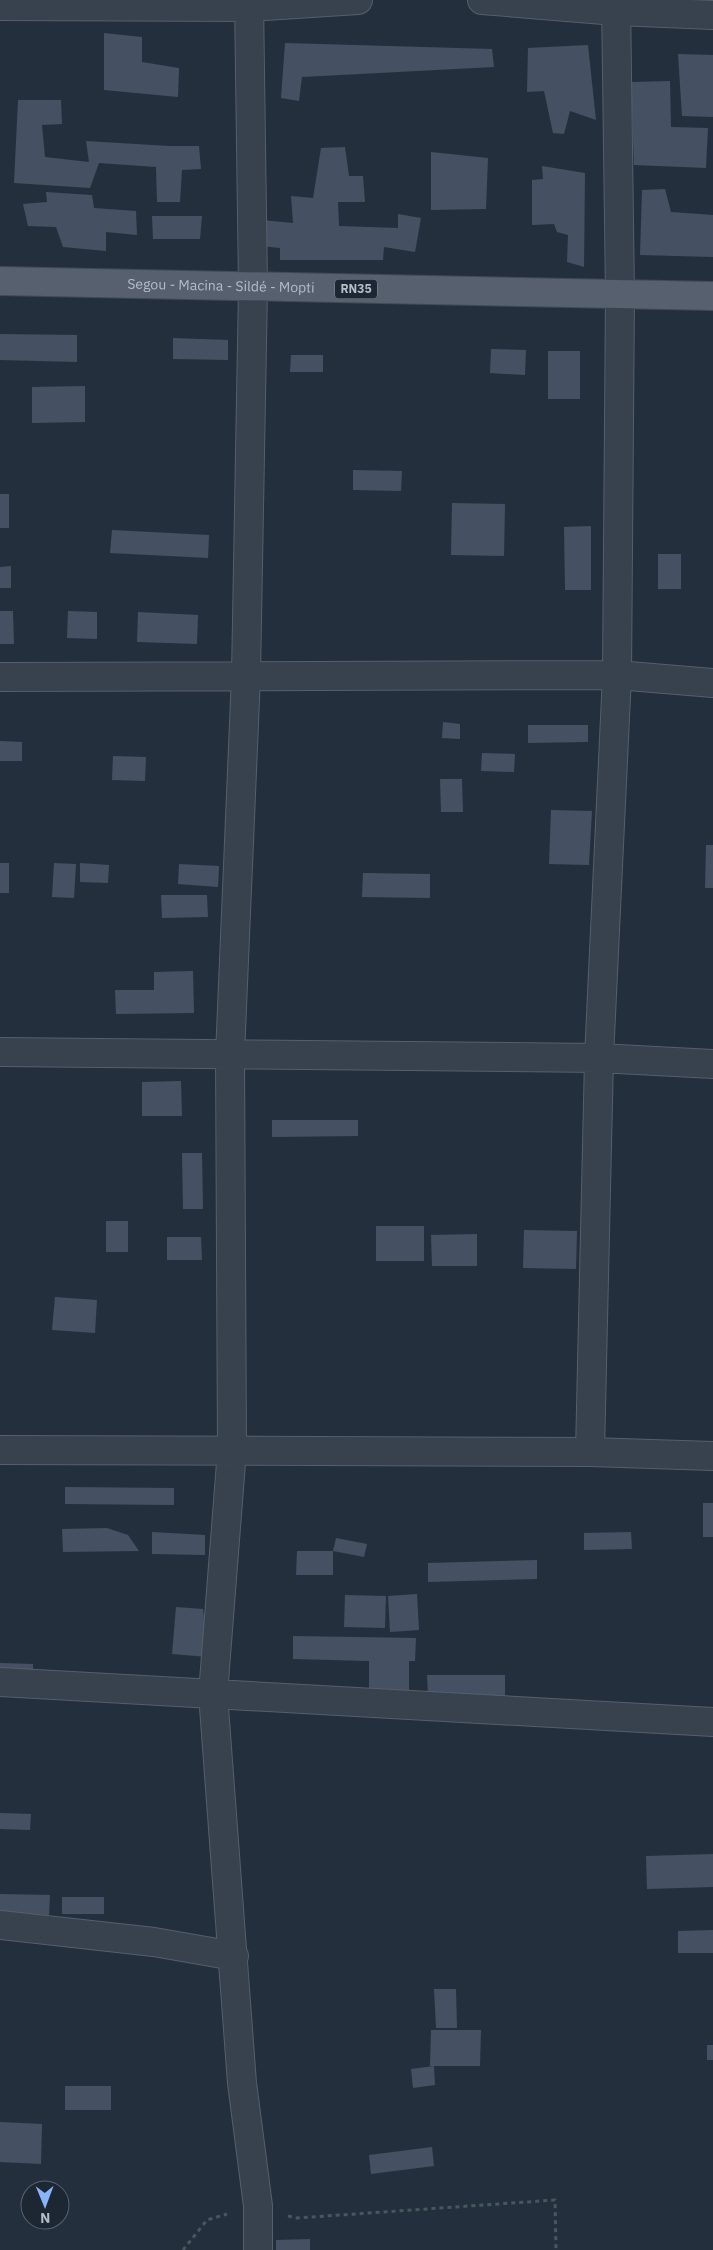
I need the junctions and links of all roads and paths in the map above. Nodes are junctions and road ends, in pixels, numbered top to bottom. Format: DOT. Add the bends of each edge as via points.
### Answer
graph roads {
  1 [pos="358,0"];
  2 [pos="482,0"];
  3 [pos="249,3"];
  4 [pos="616,5"];
  5 [pos="0,6"];
  6 [pos="713,15"];
  7 [pos="0,281"];
  8 [pos="253,287"];
  9 [pos="620,295"];
  10 [pos="713,296"];
  11 [pos="617,675"];
  12 [pos="246,676"];
  13 [pos="0,677"];
  14 [pos="713,683"];
  15 [pos="0,1052"];
  16 [pos="230,1055"];
  17 [pos="599,1058"];
  18 [pos="713,1064"];
  19 [pos="0,1450"];
  20 [pos="232,1450"];
  21 [pos="590,1452"];
  22 [pos="713,1456"];
  23 [pos="0,1682"];
  24 [pos="213,1694"];
  25 [pos="713,1722"];
  26 [pos="0,1925"];
  27 [pos="234,1956"];
  28 [pos="258,2206"];
  29 [pos="183,2250"];
  30 [pos="258,2250"];
  31 [pos="556,2250"];
  1 -- 3 [label="street"];
  2 -- 4 [label="street"];
  3 -- 5 [label="street"];
  3 -- 8 [label="street"];
  4 -- 6 [label="street"];
  4 -- 9 [label="street"];
  7 -- 8 [label="main road, Segou - Macina - Sildé - Mopti / RN35"];
  8 -- 9 [label="main road, Segou - Macina - Sildé - Mopti / RN35"];
  8 -- 12 [label="street"];
  9 -- 10 [label="main road, Segou - Macina - Sildé - Mopti / RN35"];
  9 -- 11 [label="street"];
  11 -- 12 [label="street"];
  11 -- 14 [label="street"];
  11 -- 17 [label="street"];
  12 -- 13 [label="street"];
  12 -- 16 [label="street"];
  15 -- 16 [label="street"];
  16 -- 17 [label="street"];
  16 -- 20 [label="street"];
  17 -- 18 [label="street"];
  17 -- 21 [label="street"];
  19 -- 20 [label="street"];
  20 -- 21 [label="street"];
  20 -- 24 [label="street"];
  21 -- 22 [label="street"];
  23 -- 24 [label="street"];
  24 -- 25 [label="street"];
  24 -- 27 [label="street"];
  26 -- 27 [label="street" via="154,1942"];
  27 -- 28 [label="street" via="242,2083"];
  28 -- 29 [label="path" via="207,2220"];
  28 -- 30 [label="street"];
  28 -- 31 [label="path" via="297,2218 554,2200"];
}
